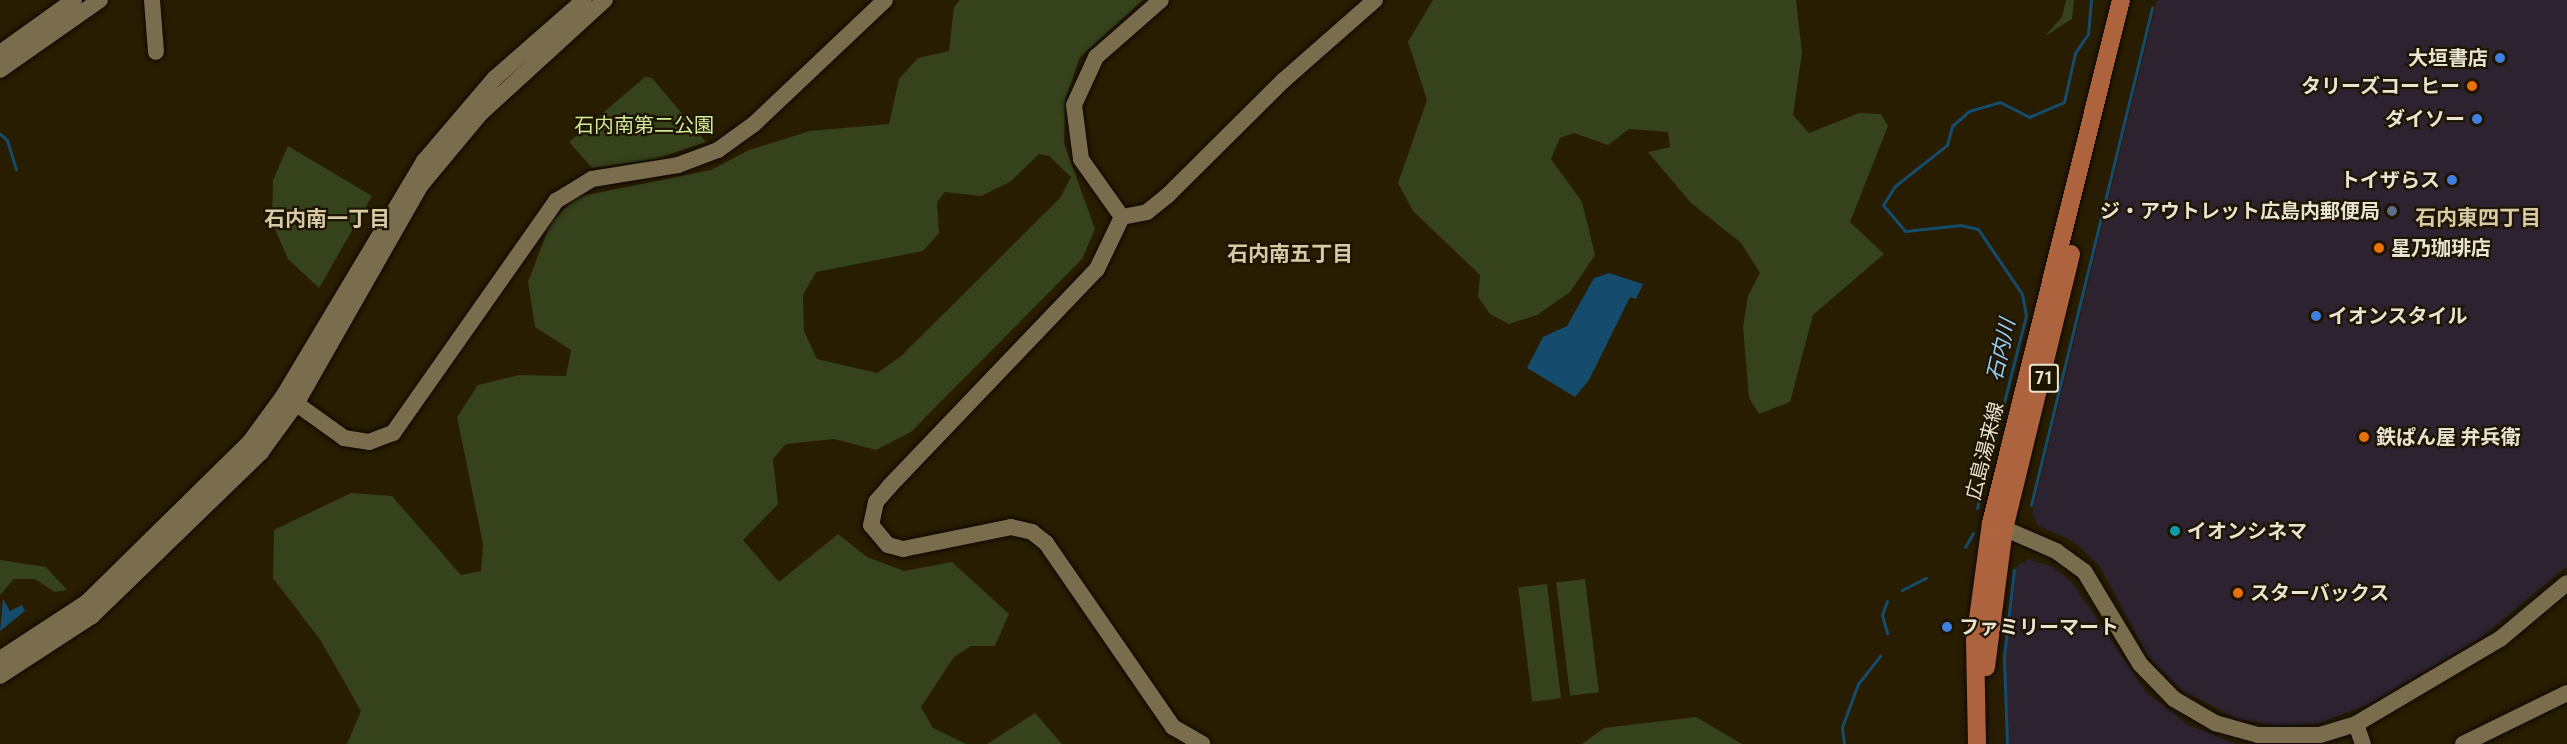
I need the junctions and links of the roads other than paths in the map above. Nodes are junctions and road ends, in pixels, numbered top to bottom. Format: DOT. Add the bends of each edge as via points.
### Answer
graph roads {
  1 [pos="74,0"];
  2 [pos="100,0"];
  3 [pos="152,0"];
  4 [pos="584,0"];
  5 [pos="605,0"];
  6 [pos="885,0"];
  7 [pos="1161,0"];
  8 [pos="1375,0"];
  9 [pos="2121,0"];
  10 [pos="2133,0"];
  11 [pos="156,52"];
  12 [pos="0,53"];
  13 [pos="0,70"];
  14 [pos="1122,217"];
  15 [pos="290,400"];
  16 [pos="1998,526"];
  17 [pos="2567,583"];
  18 [pos="0,659"];
  19 [pos="0,676"];
  20 [pos="2567,693"];
  21 [pos="2356,724"];
  22 [pos="1202,744"];
  23 [pos="1977,744"];
  24 [pos="1989,744"];
  25 [pos="2363,744"];
  26 [pos="2463,744"];
  1 -- 12 [label="street"];
  2 -- 13 [label="street"];
  3 -- 11 [label="street"];
  4 -- 15 [label="street" via="495,78 424,161"];
  5 -- 15 [label="street" via="480,114 433,169"];
  6 -- 15 [label="street" via="754,124 718,150 678,165 592,179 556,201 393,433 378,440 352,440"];
  7 -- 14 [label="street" via="1096,57 1074,105 1081,159"];
  8 -- 14 [label="street" via="1284,80 1168,195 1147,212"];
  9 -- 16 [label="main road, 広島湯来線 / 71" via="2044,313"];
  10 -- 16 [label="main road, 広島湯来線 / 71"];
  14 -- 22 [label="street" via="1097,268 889,487 876,502 871,525 888,545 903,549 1011,527 1032,532 1046,543 1173,727"];
  15 -- 18 [label="street" via="87,602"];
  15 -- 19 [label="street" via="248,466 92,616"];
  16 -- 21 [label="street" via="2063,555 2084,571 2140,664 2195,714 2235,730 2282,737 2320,735"];
  16 -- 23 [label="main road, 広島湯来線 / 71" via="1975,640"];
  16 -- 24 [label="main road, 広島湯来線 / 71" via="1988,635"];
  17 -- 21 [label="street" via="2500,639"];
  20 -- 26 [label="street"];
  21 -- 25 [label="street"];
}
